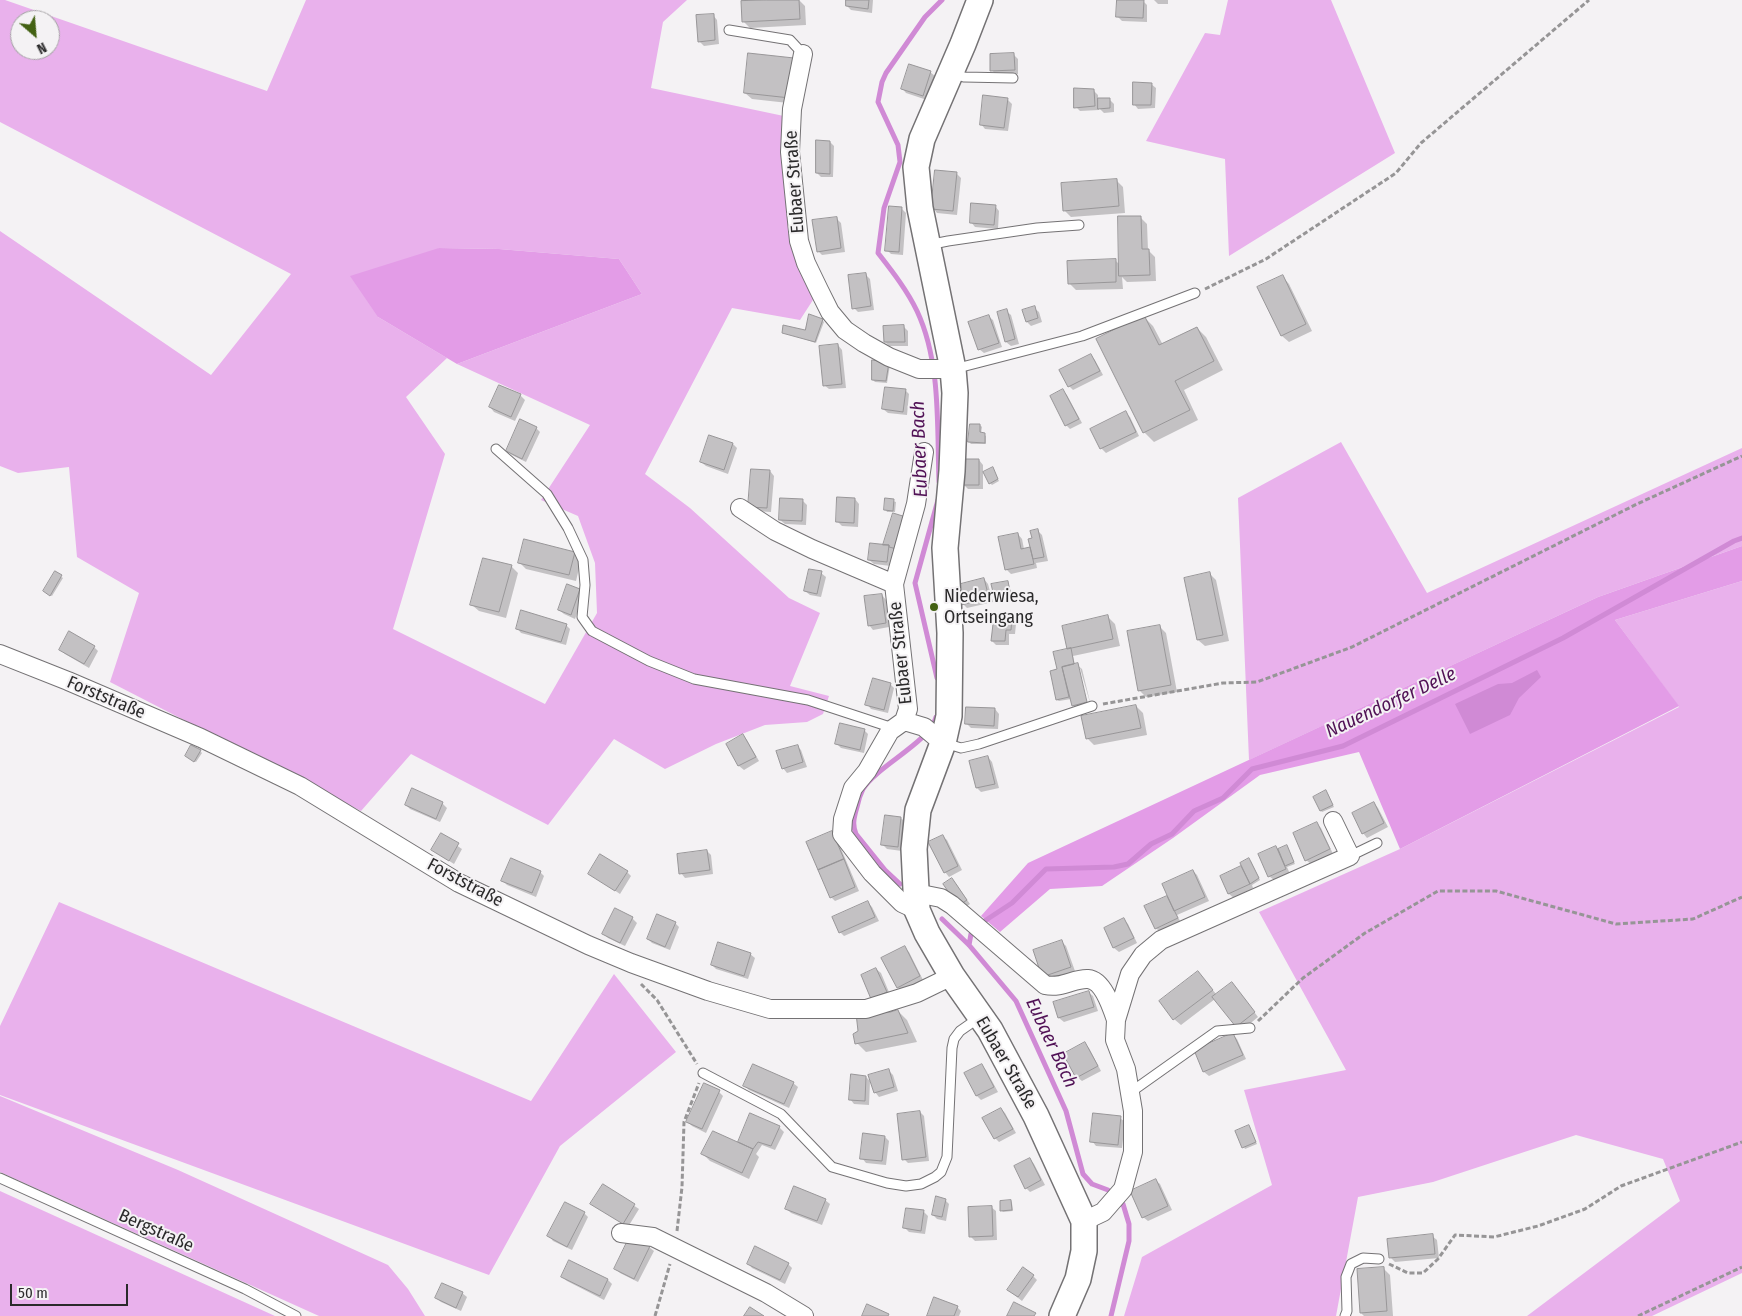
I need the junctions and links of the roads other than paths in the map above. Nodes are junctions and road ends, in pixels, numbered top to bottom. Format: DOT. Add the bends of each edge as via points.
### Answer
graph roads {
  1 [pos="980,0"];
  2 [pos="729,30"];
  3 [pos="803,54"];
  4 [pos="951,73"];
  5 [pos="1013,78"];
  6 [pos="1079,224"];
  7 [pos="928,245"];
  8 [pos="1195,293"];
  9 [pos="940,369"];
  10 [pos="496,450"];
  11 [pos="924,452"];
  12 [pos="740,508"];
  13 [pos="894,584"];
  14 [pos="0,654"];
  15 [pos="1092,706"];
  16 [pos="899,725"];
  17 [pos="933,735"];
  18 [pos="1333,821"];
  19 [pos="1377,843"];
  20 [pos="1350,856"];
  21 [pos="917,901"];
  22 [pos="952,976"];
  23 [pos="980,1017"];
  24 [pos="1116,1020"];
  25 [pos="1250,1028"];
  26 [pos="703,1073"];
  27 [pos="1131,1092"];
  28 [pos="0,1178"];
  29 [pos="1084,1221"];
  30 [pos="621,1233"];
  31 [pos="1379,1259"];
  32 [pos="296,1316"];
  33 [pos="804,1316"];
  34 [pos="1062,1316"];
  35 [pos="1345,1316"];
  1 -- 4 [label="street, Eubaer Straße"];
  2 -- 3 [label="lane" via="790,40"];
  3 -- 9 [label="street, Eubaer Straße" via="792,109 790,152 799,241 806,263 830,312 845,330 907,365"];
  4 -- 5 [label="lane" via="964,77"];
  4 -- 7 [label="street, Eubaer Straße" via="922,139 916,168"];
  6 -- 7 [label="lane"];
  7 -- 9 [label="street, Eubaer Straße"];
  8 -- 9 [label="lane" via="1082,336"];
  9 -- 17 [label="street, Eubaer Straße" via="955,393 945,548 950,633 949,716"];
  10 -- 16 [label="lane" via="547,494 568,528 583,560 582,617 592,631 649,662 694,679 808,700"];
  11 -- 13 [label="street, Eubaer Straße" via="916,504"];
  12 -- 13 [label="street, Eubaer Straße" via="775,531"];
  13 -- 16 [label="street, Eubaer Straße" via="908,709"];
  14 -- 22 [label="street, Forststraße" via="201,738 300,786 459,883 588,945 708,991 770,1009 866,1009 918,993"];
  15 -- 17 [label="lane" via="961,748"];
  16 -- 17 [label="street, Eubaer Straße"];
  16 -- 21 [label="street, Eubaer Straße" via="884,739 867,771 853,788 843,819 842,834 872,873 902,903"];
  17 -- 21 [label="street, Eubaer Straße" via="914,849"];
  18 -- 20 [label="street"];
  19 -- 20 [label="lane"];
  20 -- 24 [label="street, Eubaer Straße" via="1162,940 1143,955 1130,974"];
  21 -- 22 [label="street, Eubaer Straße" via="927,933"];
  21 -- 24 [label="street, Eubaer Straße" via="941,898 952,905 1045,985 1094,981 1111,1003"];
  22 -- 23 [label="street, Eubaer Straße"];
  23 -- 26 [label="lane" via="967,1024 954,1039 950,1059 947,1157 942,1172 921,1184 896,1185 832,1167 781,1114"];
  23 -- 29 [label="street, Eubaer Straße" via="1036,1116"];
  24 -- 27 [label="street, Eubaer Straße" via="1115,1040"];
  25 -- 27 [label="lane" via="1217,1031"];
  27 -- 29 [label="street, Eubaer Straße" via="1133,1152 1123,1189 1103,1212"];
  28 -- 32 [label="lane, Bergstraße" via="245,1289"];
  29 -- 34 [label="street, Eubaer Straße" via="1084,1251 1078,1279"];
  30 -- 33 [label="street" via="653,1237 766,1293"];
  31 -- 35 [label="lane" via="1363,1258 1351,1264 1346,1278"];
}
